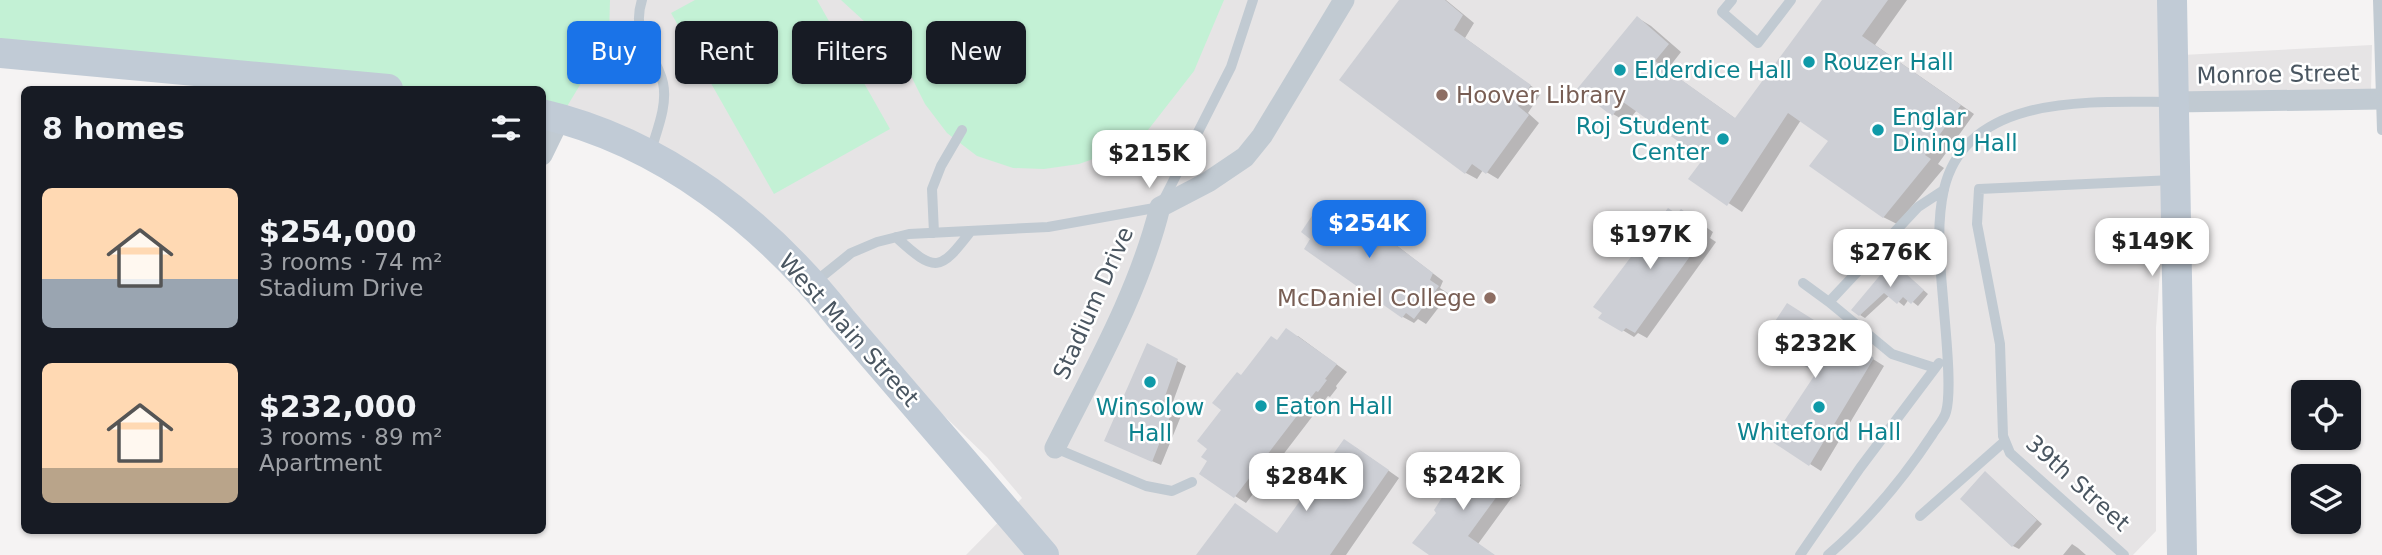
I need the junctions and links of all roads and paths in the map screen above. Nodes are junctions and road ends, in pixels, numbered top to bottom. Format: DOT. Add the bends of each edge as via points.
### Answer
graph roads {
  1 [pos="642,0"];
  2 [pos="1253,0"];
  3 [pos="1344,0"];
  4 [pos="1732,0"];
  5 [pos="1791,0"];
  6 [pos="2172,0"];
  7 [pos="2378,0"];
  8 [pos="0,53"];
  9 [pos="356,86"];
  10 [pos="2382,99"];
  11 [pos="2174,102"];
  12 [pos="551,116"];
  13 [pos="962,130"];
  14 [pos="2382,130"];
  15 [pos="546,138"];
  16 [pos="650,154"];
  17 [pos="2175,180"];
  18 [pos="1944,190"];
  19 [pos="1160,207"];
  20 [pos="971,231"];
  21 [pos="934,233"];
  22 [pos="896,237"];
  23 [pos="813,283"];
  24 [pos="1803,283"];
  25 [pos="1829,302"];
  26 [pos="1947,352"];
  27 [pos="1936,368"];
  28 [pos="2005,441"];
  29 [pos="1055,448"];
  30 [pos="1192,482"];
  31 [pos="1920,516"];
  32 [pos="1044,555"];
  33 [pos="1800,555"];
  34 [pos="1828,555"];
  35 [pos="2124,555"];
  36 [pos="2182,555"];
  1 -- 16 [label="lane" via="638,24 663,82 664,101"];
  2 -- 19 [label="lane" via="1231,67"];
  3 -- 19 [label="street, Stadium Drive" via="1245,157"];
  4 -- 5 [label="lane" via="1722,12 1758,43"];
  6 -- 11 [label="street"];
  7 -- 10 [label="lane"];
  8 -- 9 [label="street"];
  10 -- 11 [label="street, Monroe Street"];
  10 -- 14 [label="lane"];
  11 -- 17 [label="street"];
  11 -- 18 [label="lane" via="2088,104 2014,114 1969,143 1953,163"];
  12 -- 15 [label="street"];
  12 -- 16 [label="street, West Main Street" via="593,128"];
  13 -- 21 [label="lane" via="933,189"];
  16 -- 23 [label="street, West Main Street" via="721,201"];
  17 -- 28 [label="lane" via="1979,189 1977,224 2000,344"];
  17 -- 36 [label="street"];
  18 -- 25 [label="lane" via="1918,207"];
  18 -- 26 [label="lane" via="1939,228"];
  19 -- 20 [label="lane" via="1048,227"];
  19 -- 29 [label="street, Stadium Drive" via="1150,248"];
  20 -- 21 [label="lane"];
  20 -- 22 [label="lane" via="948,260 933,264"];
  21 -- 22 [label="lane"];
  22 -- 23 [label="lane" via="851,253"];
  23 -- 32 [label="street, West Main Street"];
  24 -- 25 [label="lane"];
  25 -- 27 [label="lane" via="1892,354"];
  26 -- 27 [label="lane"];
  26 -- 34 [label="lane" via="1946,413 1912,465"];
  27 -- 33 [label="lane"];
  28 -- 31 [label="lane"];
  28 -- 35 [label="lane, 39th Street" via="2010,453"];
  29 -- 30 [label="lane" via="1146,486 1172,491"];
}
